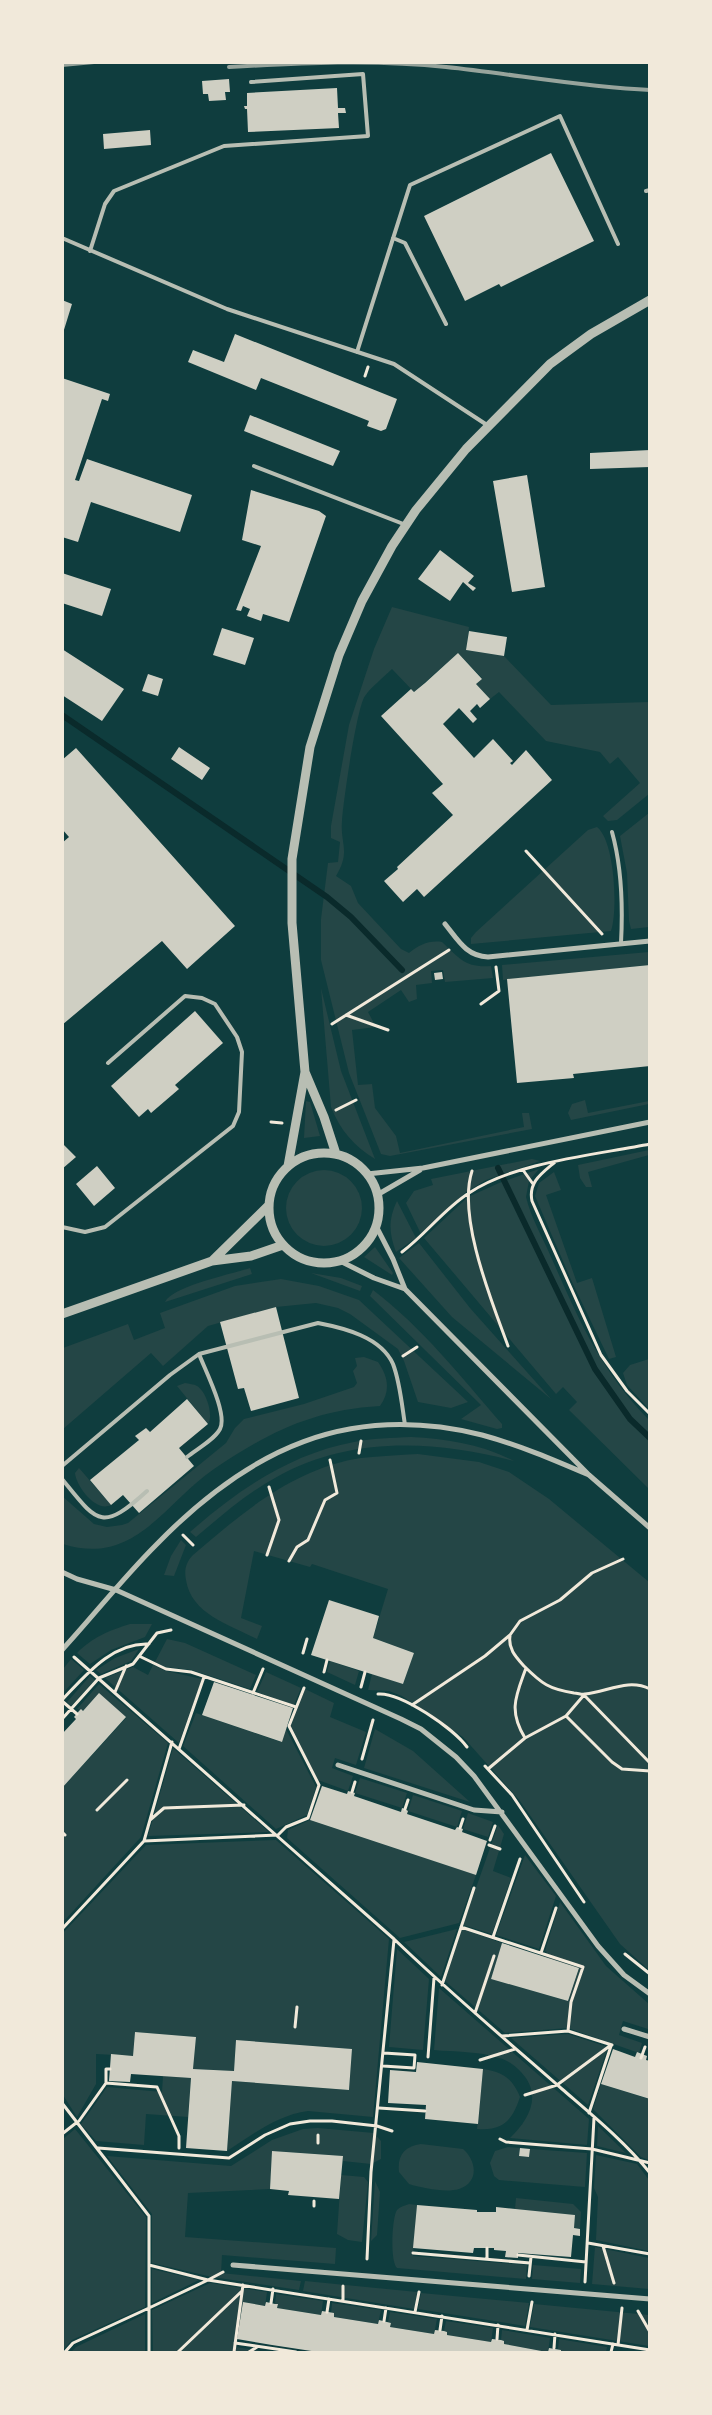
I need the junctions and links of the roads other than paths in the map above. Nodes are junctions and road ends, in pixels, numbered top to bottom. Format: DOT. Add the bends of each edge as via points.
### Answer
graph roads {
  1 [pos="251,82"];
  2 [pos="62,238"];
  3 [pos="393,238"];
  4 [pos="618,244"];
  5 [pos="90,251"];
  6 [pos="650,300"];
  7 [pos="446,324"];
  8 [pos="357,352"];
  9 [pos="487,425"];
  10 [pos="254,466"];
  11 [pos="406,524"];
  12 [pos="612,832"];
  13 [pos="445,924"];
  14 [pos="650,941"];
  15 [pos="621,943"];
  16 [pos="108,1063"];
  17 [pos="305,1072"];
  18 [pos="650,1122"];
  19 [pos="336,1154"];
  20 [pos="288,1166"];
  21 [pos="423,1168"];
  22 [pos="367,1174"];
  23 [pos="377,1195"];
  24 [pos="268,1206"];
  25 [pos="376,1226"];
  26 [pos="62,1227"];
  27 [pos="283,1245"];
  28 [pos="340,1261"];
  29 [pos="212,1262"];
  30 [pos="404,1289"];
  31 [pos="62,1314"];
  32 [pos="199,1354"];
  33 [pos="405,1425"];
  34 [pos="187,1457"];
  35 [pos="62,1466"];
  36 [pos="589,1475"];
  37 [pos="62,1479"];
  38 [pos="147,1491"];
  39 [pos="650,1528"];
  40 [pos="62,1572"];
  41 [pos="116,1590"];
  42 [pos="62,1650"];
  43 [pos="338,1765"];
  44 [pos="502,1812"];
  45 [pos="650,1994"];
  46 [pos="624,2029"];
  47 [pos="650,2037"];
  48 [pos="234,2265"];
  49 [pos="650,2299"];
  1 -- 5 [label="lane" via="363,74 368,136 224,146 114,191 105,204"];
  2 -- 5 [label="lane"];
  3 -- 4 [label="lane" via="410,185 560,116"];
  3 -- 7 [label="lane" via="405,242"];
  3 -- 8 [label="lane"];
  5 -- 8 [label="lane" via="227,308"];
  6 -- 9 [label="street" via="570,348"];
  8 -- 9 [label="lane" via="394,364"];
  9 -- 11 [label="street"];
  10 -- 11 [label="lane"];
  11 -- 17 [label="street" via="362,601 329,683 310,747 292,859"];
  12 -- 15 [label="lane" via="621,894"];
  13 -- 15 [label="street" via="463,948 476,957"];
  14 -- 15 [label="street"];
  16 -- 26 [label="lane" via="184,996 202,998 215,1004 237,1037 242,1052 239,1112 233,1126 105,1227 85,1232"];
  17 -- 19 [label="street"];
  17 -- 20 [label="street"];
  18 -- 21 [label="street"];
  19 -- 20 [label="street" via="312,1152"];
  19 -- 22 [label="street" via="350,1160"];
  20 -- 24 [label="street" via="275,1183"];
  21 -- 22 [label="street"];
  21 -- 23 [label="street"];
  22 -- 23 [label="street"];
  23 -- 25 [label="street"];
  24 -- 27 [label="street" via="271,1224"];
  24 -- 29 [label="street"];
  25 -- 28 [label="street" via="365,1245"];
  25 -- 30 [label="street"];
  27 -- 28 [label="street" via="308,1260"];
  27 -- 29 [label="street" via="251,1256"];
  28 -- 30 [label="street"];
  29 -- 31 [label="street"];
  30 -- 36 [label="street"];
  32 -- 33 [label="lane" via="318,1323 338,1327 377,1344 393,1363"];
  32 -- 34 [label="lane" via="222,1422 215,1435"];
  32 -- 35 [label="lane"];
  33 -- 36 [label="street" via="483,1436 530,1450"];
  33 -- 41 [label="street" via="370,1425 339,1430 301,1442 268,1458 201,1503 155,1546"];
  36 -- 39 [label="street"];
  37 -- 38 [label="lane" via="96,1517 116,1516"];
  40 -- 41 [label="street"];
  41 -- 42 [label="street"];
  41 -- 44 [label="street" via="421,1729 456,1757"];
  43 -- 44 [label="street" via="474,1810"];
  44 -- 45 [label="street" via="598,1946 624,1975"];
  46 -- 47 [label="street"];
  48 -- 49 [label="street"];
}
